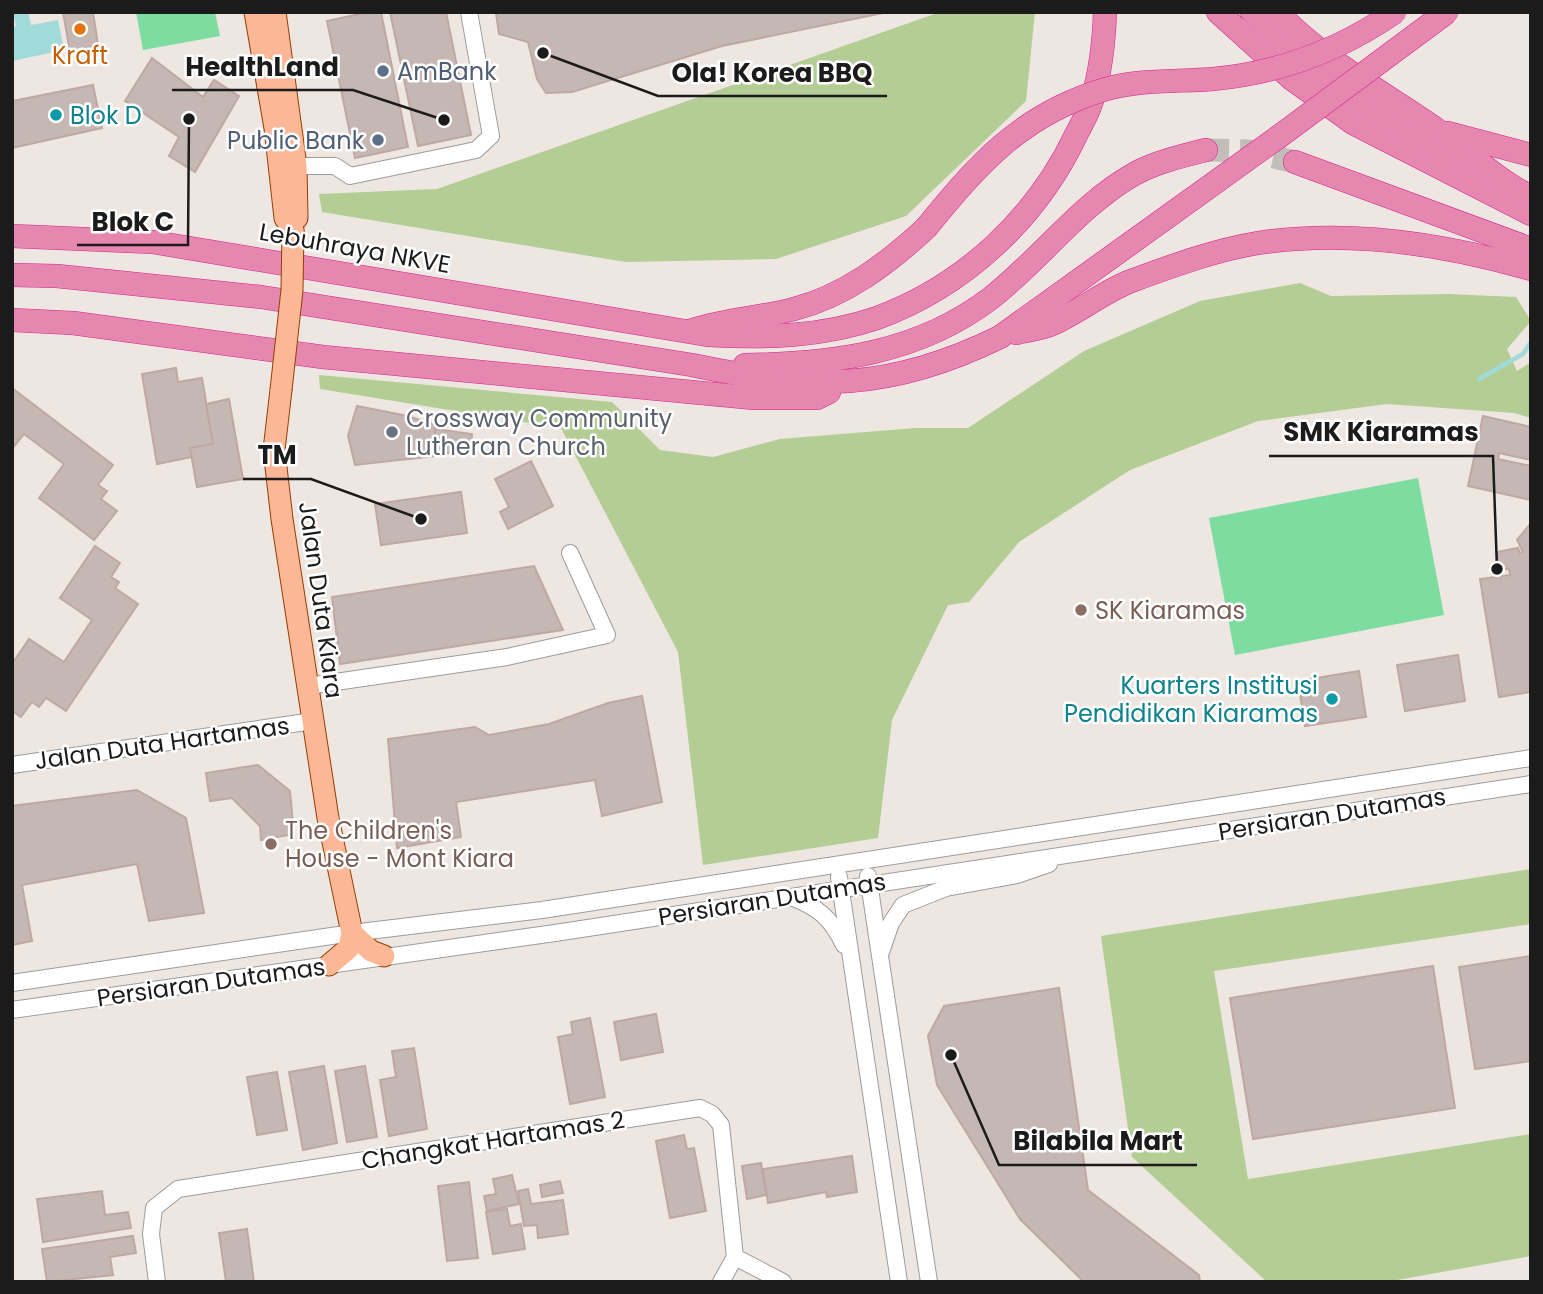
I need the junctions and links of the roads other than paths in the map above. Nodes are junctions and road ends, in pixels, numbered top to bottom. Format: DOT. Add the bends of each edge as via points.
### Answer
graph roads {
  1 [pos="469,12"];
  2 [pos="1105,12"];
  3 [pos="1219,12"];
  4 [pos="1252,12"];
  5 [pos="1277,12"];
  6 [pos="1395,12"];
  7 [pos="1447,12"];
  8 [pos="264,15"];
  9 [pos="1438,130"];
  10 [pos="1206,150"];
  11 [pos="1531,155"];
  12 [pos="1295,162"];
  13 [pos="296,166"];
  14 [pos="1503,183"];
  15 [pos="1531,197"];
  16 [pos="1531,214"];
  17 [pos="293,229"];
  18 [pos="12,236"];
  19 [pos="1531,249"];
  20 [pos="1531,269"];
  21 [pos="12,275"];
  22 [pos="12,320"];
  23 [pos="687,332"];
  24 [pos="1000,337"];
  25 [pos="692,365"];
  26 [pos="853,380"];
  27 [pos="570,552"];
  28 [pos="314,685"];
  29 [pos="313,721"];
  30 [pos="1531,758"];
  31 [pos="12,765"];
  32 [pos="1531,784"];
  33 [pos="1084,851"];
  34 [pos="865,860"];
  35 [pos="838,864"];
  36 [pos="869,884"];
  37 [pos="841,888"];
  38 [pos="788,896"];
  39 [pos="352,933"];
  40 [pos="384,956"];
  41 [pos="880,956"];
  42 [pos="851,959"];
  43 [pos="329,965"];
  44 [pos="12,982"];
  45 [pos="12,1010"];
  46 [pos="735,1257"];
  47 [pos="157,1282"];
  48 [pos="721,1282"];
  49 [pos="783,1282"];
  50 [pos="900,1282"];
  51 [pos="929,1282"];
  1 -- 13 [label="street" via="492,136 476,150 350,176 335,166"];
  2 -- 23 [label="highway, Lebuhraya NKVE" via="1093,100 1070,147 1042,195 969,269 875,319 815,333 762,338"];
  3 -- 16 [label="highway" via="1292,79 1353,124"];
  4 -- 14 [label="highway" via="1329,82 1402,132"];
  5 -- 9 [label="highway" via="1348,72"];
  6 -- 23 [label="highway, bridge" via="1360,37 1267,72 1137,84 1075,100 1046,114 993,152 926,228 883,265 818,301"];
  7 -- 24 [label="highway, bridge"];
  8 -- 13 [label="main road, Jalan Duta Kiara"];
  8 -- 17 [label="main road, Jalan Duta Kiara" via="285,218"];
  9 -- 11 [label="highway"];
  9 -- 14 [label="highway"];
  10 -- 25 [label="highway" via="1136,173 1106,193 989,299 920,338 818,364"];
  12 -- 19 [label="highway"];
  13 -- 17 [label="main road, Jalan Duta Kiara" via="298,215"];
  14 -- 15 [label="highway"];
  17 -- 28 [label="main road, Jalan Duta Kiara, bridge" via="292,290 274,450"];
  18 -- 23 [label="highway, Lebuhraya NKVE" via="153,242"];
  20 -- 24 [label="highway" via="1409,243 1332,237 1258,243 1140,278 1051,324"];
  21 -- 25 [label="highway" via="261,298"];
  22 -- 26 [label="highway" via="754,398 817,398"];
  24 -- 26 [label="highway" via="919,371"];
  25 -- 26 [label="highway" via="762,379"];
  27 -- 28 [label="street" via="607,635 507,657"];
  28 -- 29 [label="main road, Jalan Duta Kiara"];
  29 -- 31 [label="street, Jalan Duta Hartamas"];
  29 -- 39 [label="main road, Jalan Duta Kiara"];
  30 -- 34 [label="street, Persiaran Dutamas"];
  32 -- 33 [label="street, Persiaran Dutamas"];
  33 -- 36 [label="street, Persiaran Dutamas"];
  33 -- 41 [label="street" via="1017,875 946,888 903,905 891,923"];
  34 -- 35 [label="street, Persiaran Dutamas"];
  34 -- 36 [label="street"];
  35 -- 37 [label="street"];
  35 -- 39 [label="street, Persiaran Dutamas" via="542,910"];
  36 -- 37 [label="street, Persiaran Dutamas"];
  36 -- 41 [label="street"];
  37 -- 38 [label="street, Persiaran Dutamas"];
  37 -- 42 [label="street"];
  38 -- 40 [label="street, Persiaran Dutamas"];
  38 -- 42 [label="street" via="816,906 833,923"];
  39 -- 40 [label="main road" via="371,951"];
  39 -- 43 [label="main road" via="349,948"];
  39 -- 44 [label="street, Persiaran Dutamas"];
  40 -- 43 [label="street, Persiaran Dutamas"];
  41 -- 51 [label="street"];
  42 -- 50 [label="street"];
  43 -- 45 [label="street, Persiaran Dutamas"];
  46 -- 47 [label="street, Changkat Hartamas 2" via="721,1125 700,1108 178,1189 154,1208 151,1234"];
  46 -- 48 [label="street"];
  46 -- 49 [label="street"];
}
